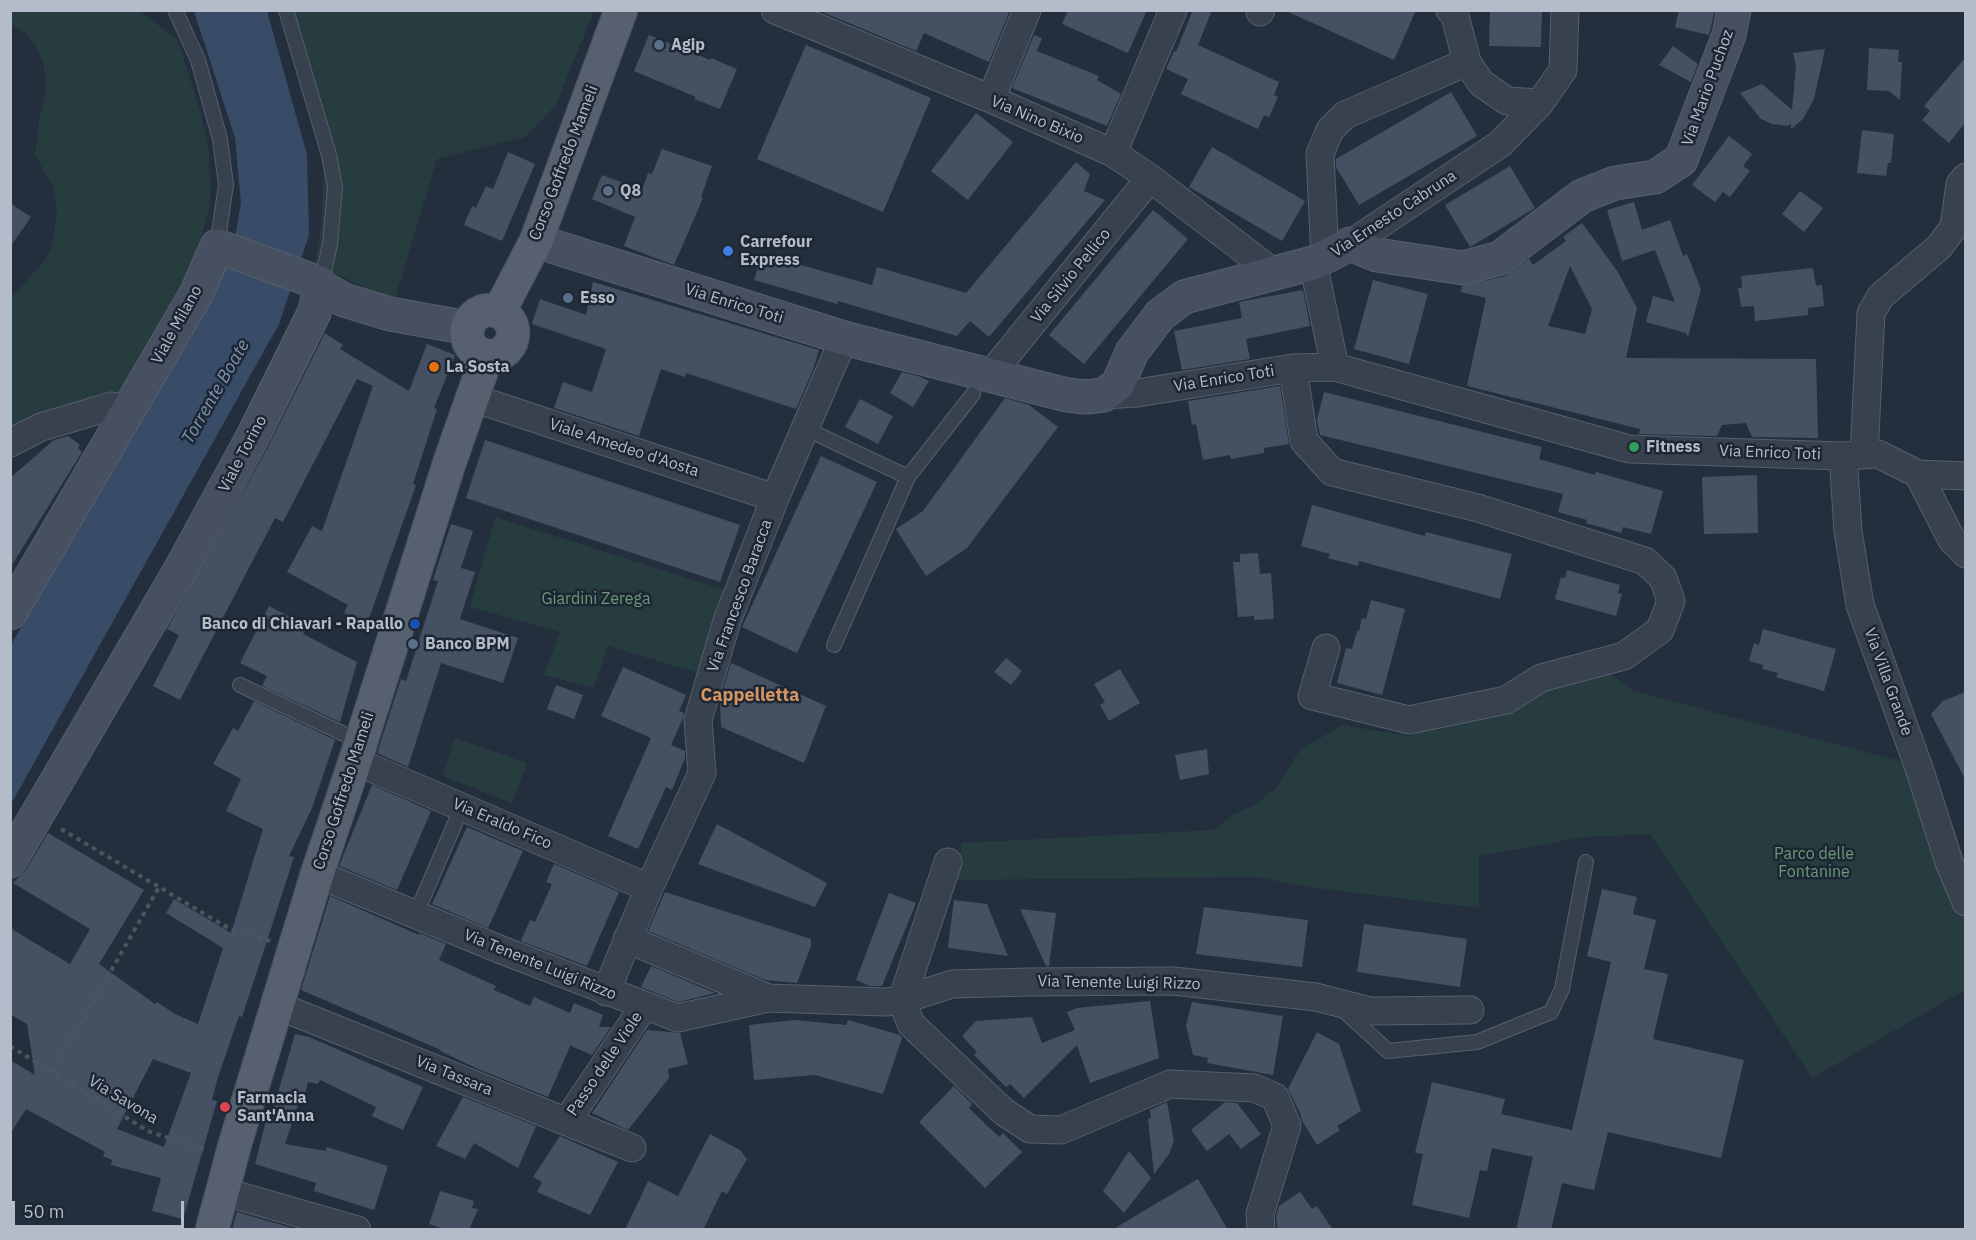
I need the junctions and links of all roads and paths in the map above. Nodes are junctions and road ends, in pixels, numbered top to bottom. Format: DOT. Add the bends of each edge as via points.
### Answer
graph roads {
  1 [pos="175,10"];
  2 [pos="286,10"];
  3 [pos="621,10"];
  4 [pos="775,10"];
  5 [pos="1027,10"];
  6 [pos="1173,10"];
  7 [pos="1450,10"];
  8 [pos="1565,10"];
  9 [pos="1734,10"];
  10 [pos="1467,62"];
  11 [pos="991,99"];
  12 [pos="1540,103"];
  13 [pos="1113,153"];
  14 [pos="1965,177"];
  15 [pos="1150,178"];
  16 [pos="536,241"];
  17 [pos="217,246"];
  18 [pos="1329,255"];
  19 [pos="1274,273"];
  20 [pos="320,285"];
  21 [pos="499,312"];
  22 [pos="468,328"];
  23 [pos="844,338"];
  24 [pos="487,356"];
  25 [pos="1335,367"];
  26 [pos="1293,368"];
  27 [pos="982,384"];
  28 [pos="1104,395"];
  29 [pos="473,398"];
  30 [pos="130,409"];
  31 [pos="806,429"];
  32 [pos="10,443"];
  33 [pos="1854,455"];
  34 [pos="1918,474"];
  35 [pos="1965,476"];
  36 [pos="908,477"];
  37 [pos="775,498"];
  38 [pos="1965,554"];
  39 [pos="10,614"];
  40 [pos="834,645"];
  41 [pos="1326,648"];
  42 [pos="240,685"];
  43 [pos="358,752"];
  44 [pos="462,807"];
  45 [pos="37,815"];
  46 [pos="10,861"];
  47 [pos="948,862"];
  48 [pos="1586,862"];
  49 [pos="317,874"];
  50 [pos="159,887"];
  51 [pos="649,888"];
  52 [pos="1965,902"];
  53 [pos="416,914"];
  54 [pos="627,939"];
  55 [pos="294,949"];
  56 [pos="606,992"];
  57 [pos="768,998"];
  58 [pos="902,1000"];
  59 [pos="1334,1001"];
  60 [pos="276,1005"];
  61 [pos="644,1006"];
  62 [pos="1470,1010"];
  63 [pos="10,1046"];
  64 [pos="53,1072"];
  65 [pos="567,1121"];
  66 [pos="632,1148"];
  67 [pos="231,1159"];
  68 [pos="222,1191"];
  69 [pos="212,1230"];
  70 [pos="357,1230"];
  71 [pos="1261,1230"];
  1 -- 17 [label="lane, Viale Milano" via="198,60 220,139 226,185"];
  2 -- 20 [label="lane, Viale Torino" via="335,187 330,244"];
  3 -- 16 [label="main road, Corso Goffredo Mameli"];
  4 -- 11 [label="street, Via Nino Bixio"];
  5 -- 11 [label="street"];
  6 -- 13 [label="street"];
  7 -- 10 [label="street"];
  8 -- 12 [label="street, Via Ernesto Cabruna" via="1563,70"];
  9 -- 18 [label="street, Via Mario Puchoz" via="1729,35 1681,160 1655,177 1615,183 1582,196 1500,258 1463,268 1377,255"];
  10 -- 12 [label="street" via="1481,83 1507,102"];
  10 -- 18 [label="street" via="1345,114 1330,130 1320,154"];
  11 -- 13 [label="street, Via Nino Bixio"];
  12 -- 18 [label="street, Via Ernesto Cabruna" via="1500,144"];
  13 -- 15 [label="street, Via Nino Bixio"];
  14 -- 33 [label="street, Via Villa Grande" via="1960,184 1954,227 1939,247 1881,296 1871,313"];
  15 -- 19 [label="street, Via Nino Bixio"];
  15 -- 27 [label="street, Via Silvio Pellico"];
  16 -- 21 [label="main road, Corso Goffredo Mameli"];
  16 -- 23 [label="street, Via Enrico Toti"];
  17 -- 20 [label="street"];
  17 -- 30 [label="street, Viale Milano" via="196,294"];
  18 -- 19 [label="street, Via Ernesto Cabruna"];
  18 -- 25 [label="street"];
  19 -- 28 [label="street, Via Ernesto Cabruna" via="1184,297 1160,315 1132,352 1118,384"];
  20 -- 22 [label="street" via="344,300 390,314"];
  20 -- 45 [label="street, Viale Torino" via="314,313 252,438"];
  21 -- 22 [label="main road" via="480,312"];
  21 -- 24 [label="main road" via="513,328 511,343 501,353"];
  22 -- 24 [label="main road" via="474,349"];
  23 -- 27 [label="street, Via Enrico Toti"];
  23 -- 31 [label="street, Via Francesco Baracca"];
  24 -- 29 [label="main road, Corso Goffredo Mameli"];
  25 -- 26 [label="street, Via Enrico Toti"];
  25 -- 33 [label="street, Via Enrico Toti" via="1629,449"];
  26 -- 28 [label="street, Via Enrico Toti"];
  26 -- 41 [label="street" via="1304,441 1332,472 1478,508 1646,561 1663,578 1671,601 1660,630 1624,656 1541,678 1506,700 1409,720 1312,696"];
  27 -- 28 [label="street, Via Enrico Toti"];
  27 -- 36 [label="lane"];
  29 -- 37 [label="street, Viale Amedeo d'Aosta"];
  29 -- 43 [label="main road, Corso Goffredo Mameli"];
  30 -- 32 [label="street" via="111,406 41,427"];
  30 -- 39 [label="street, Viale Milano"];
  31 -- 36 [label="lane"];
  31 -- 37 [label="street, Via Francesco Baracca"];
  33 -- 34 [label="street, Via Enrico Toti" via="1878,454"];
  33 -- 52 [label="street, Via Villa Grande" via="1848,531 1860,605"];
  34 -- 35 [label="street, Via Enrico Toti"];
  34 -- 38 [label="street" via="1952,540"];
  36 -- 40 [label="lane"];
  37 -- 51 [label="street, Via Francesco Baracca" via="728,621 698,720 702,773"];
  42 -- 43 [label="lane"];
  43 -- 44 [label="street, Via Eraldo Fico"];
  43 -- 49 [label="main road, Corso Goffredo Mameli"];
  44 -- 51 [label="street, Via Eraldo Fico"];
  44 -- 53 [label="lane"];
  45 -- 46 [label="street, Viale Torino"];
  45 -- 50 [label="path"];
  47 -- 58 [label="street"];
  48 -- 59 [label="lane" via="1562,989 1551,1012 1477,1042 1388,1051"];
  49 -- 53 [label="street, Via Tenente Luigi Rizzo"];
  49 -- 55 [label="main road, Corso Goffredo Mameli"];
  50 -- 55 [label="path" via="230,929"];
  50 -- 64 [label="path"];
  51 -- 54 [label="street, Via Francesco Baracca"];
  53 -- 56 [label="street, Via Tenente Luigi Rizzo"];
  54 -- 56 [label="street, Via Francesco Baracca"];
  54 -- 57 [label="street, Via Tenente Luigi Rizzo"];
  55 -- 60 [label="main road, Corso Goffredo Mameli"];
  56 -- 61 [label="street, Via Tenente Luigi Rizzo"];
  57 -- 58 [label="street, Via Tenente Luigi Rizzo"];
  57 -- 61 [label="street, Via Tenente Luigi Rizzo" via="678,1018"];
  58 -- 59 [label="street, Via Tenente Luigi Rizzo" via="952,984 1174,981"];
  58 -- 71 [label="street" via="911,1024 1004,1112 1030,1129 1061,1130 1170,1084 1254,1088 1275,1097 1287,1126 1260,1214"];
  59 -- 62 [label="street, Via Tenente Luigi Rizzo" via="1370,1011"];
  60 -- 65 [label="street, Via Tassara"];
  60 -- 67 [label="main road, Corso Goffredo Mameli"];
  61 -- 65 [label="street, Passo delle Viole"];
  63 -- 64 [label="path, Via Savona"];
  64 -- 67 [label="path, Via Savona" via="148,1131"];
  65 -- 66 [label="street, Via Tassara"];
  67 -- 68 [label="main road, Corso Goffredo Mameli"];
  68 -- 69 [label="main road, Corso Goffredo Mameli"];
  68 -- 70 [label="street"];
}
